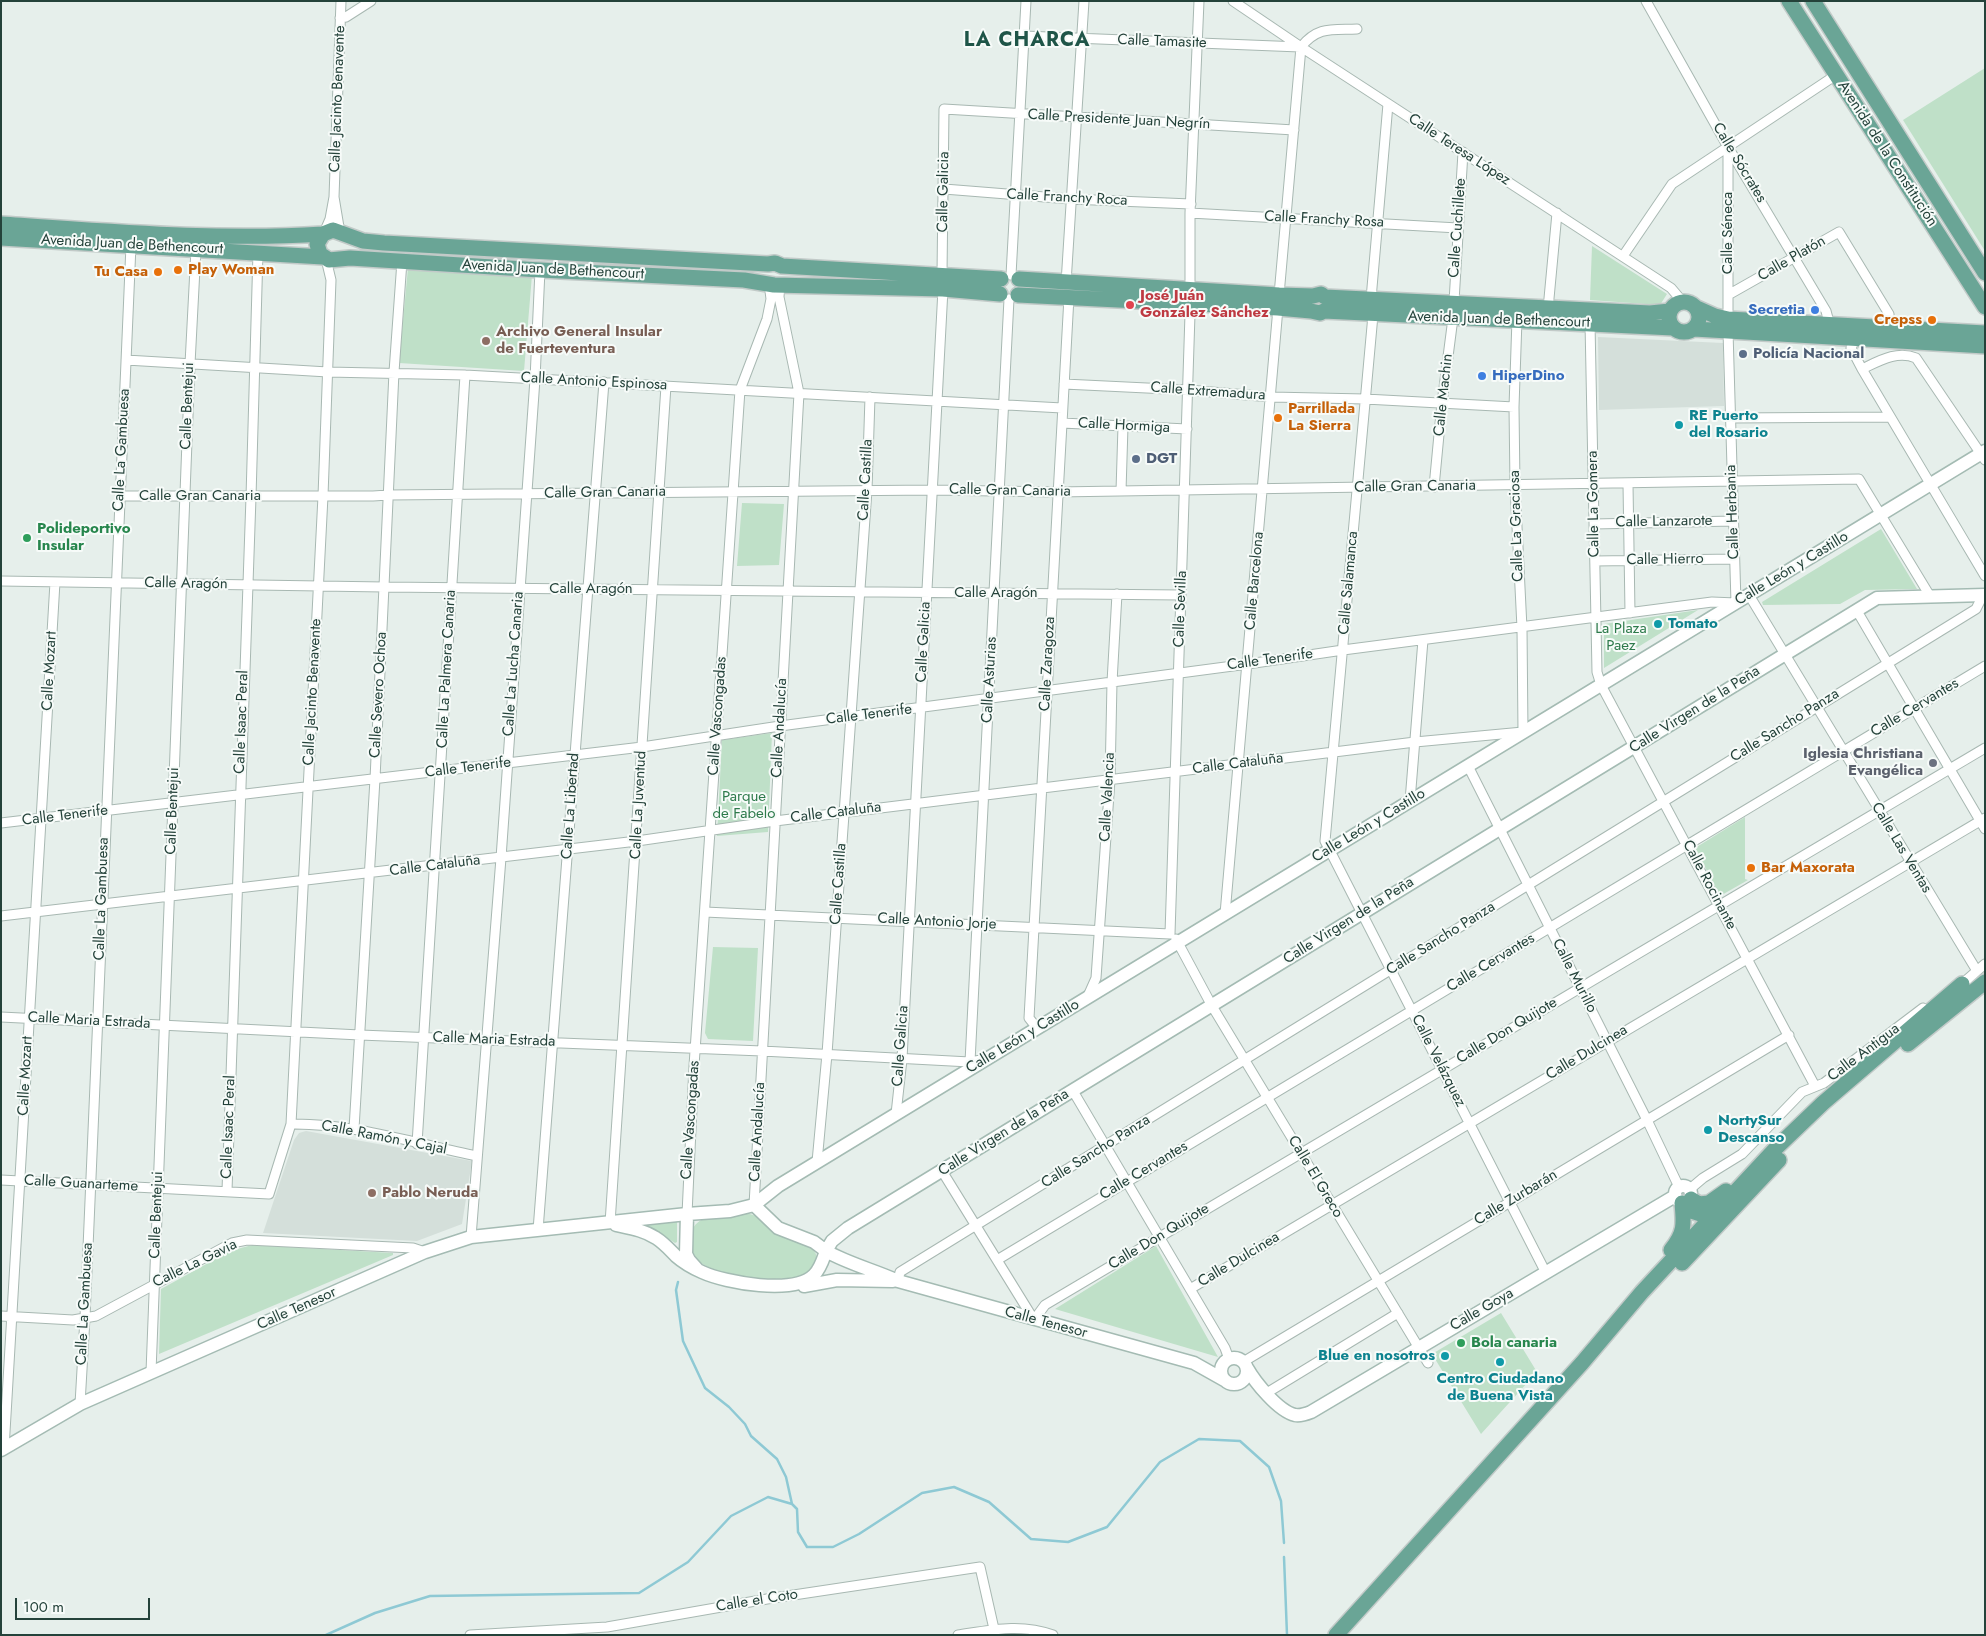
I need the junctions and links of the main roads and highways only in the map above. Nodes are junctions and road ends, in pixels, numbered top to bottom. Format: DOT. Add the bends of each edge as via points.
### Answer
graph roads {
  1 [pos="1789,1"];
  2 [pos="1813,1"];
  3 [pos="1,224"];
  4 [pos="341,233"];
  5 [pos="323,234"];
  6 [pos="1,238"];
  7 [pos="328,259"];
  8 [pos="775,265"];
  9 [pos="1985,273"];
  10 [pos="943,282"];
  11 [pos="774,283"];
  12 [pos="1969,284"];
  13 [pos="1067,290"];
  14 [pos="1279,301"];
  15 [pos="1318,304"];
  16 [pos="1676,306"];
  17 [pos="1985,307"];
  18 [pos="1697,308"];
  19 [pos="1453,310"];
  20 [pos="1728,325"];
  21 [pos="1673,328"];
  22 [pos="1694,329"];
  23 [pos="1981,333"];
  24 [pos="1985,346"];
  25 [pos="1982,976"];
  26 [pos="1962,984"];
  27 [pos="1823,1103"];
  28 [pos="1791,1146"];
  29 [pos="1776,1148"];
  30 [pos="1685,1198"];
  31 [pos="1712,1215"];
  32 [pos="1694,1234"];
  33 [pos="1644,1297"];
  34 [pos="1336,1635"];
  1 -- 12 [label="main road, Avenida de la Constitución"];
  2 -- 9 [label="main road, Avenida de la Constitución"];
  3 -- 5 [label="main road, Avenida Juan de Bethencourt" via="116,232 248,236"];
  4 -- 5 [label="main road" via="333,230"];
  4 -- 7 [label="main road" via="347,241 344,256"];
  4 -- 8 [label="main road, Avenida Juan de Bethencourt" via="363,241 384,243"];
  5 -- 7 [label="main road" via="317,247"];
  6 -- 7 [label="main road, Avenida Juan de Bethencourt"];
  7 -- 11 [label="main road, Avenida Juan de Bethencourt"];
  8 -- 10 [label="main road, Avenida Juan de Bethencourt"];
  8 -- 11 [label="main road" via="785,271 785,277"];
  10 -- 11 [label="main road, Avenida Juan de Bethencourt"];
  10 -- 13 [label="main road, Avenida Juan de Bethencourt"];
  12 -- 17 [label="main road, Avenida de la Constitución"];
  12 -- 23 [label="main road" via="1983,314"];
  13 -- 14 [label="main road" via="1195,304"];
  13 -- 14 [label="main road" via="1183,288"];
  14 -- 15 [label="main road"];
  15 -- 19 [label="main road, Avenida Juan de Bethencourt" via="1371,299"];
  15 -- 19 [label="main road, Avenida Juan de Bethencourt" via="1373,315"];
  16 -- 18 [label="main road" via="1687,302"];
  16 -- 19 [label="main road, Avenida Juan de Bethencourt" via="1650,313"];
  16 -- 21 [label="main road" via="1669,317"];
  18 -- 20 [label="main road"];
  18 -- 22 [label="main road" via="1699,319"];
  19 -- 21 [label="main road, Avenida Juan de Bethencourt" via="1516,319"];
  20 -- 22 [label="main road"];
  20 -- 23 [label="main road"];
  20 -- 24 [label="main road" via="1855,339"];
  21 -- 22 [label="main road" via="1683,332"];
  25 -- 27 [label="main road"];
  25 -- 28 [label="main road"];
  26 -- 27 [label="main road"];
  27 -- 29 [label="main road"];
  28 -- 31 [label="main road" via="1780,1152 1723,1212"];
  28 -- 33 [label="main road"];
  29 -- 30 [label="main road" via="1758,1160 1720,1197 1699,1204"];
  29 -- 31 [label="main road"];
  30 -- 31 [label="main road" via="1704,1215"];
  30 -- 32 [label="main road"];
  30 -- 33 [label="main road" via="1684,1225 1679,1240 1651,1275"];
  31 -- 32 [label="main road"];
  32 -- 33 [label="main road"];
  33 -- 34 [label="main road"];
}
